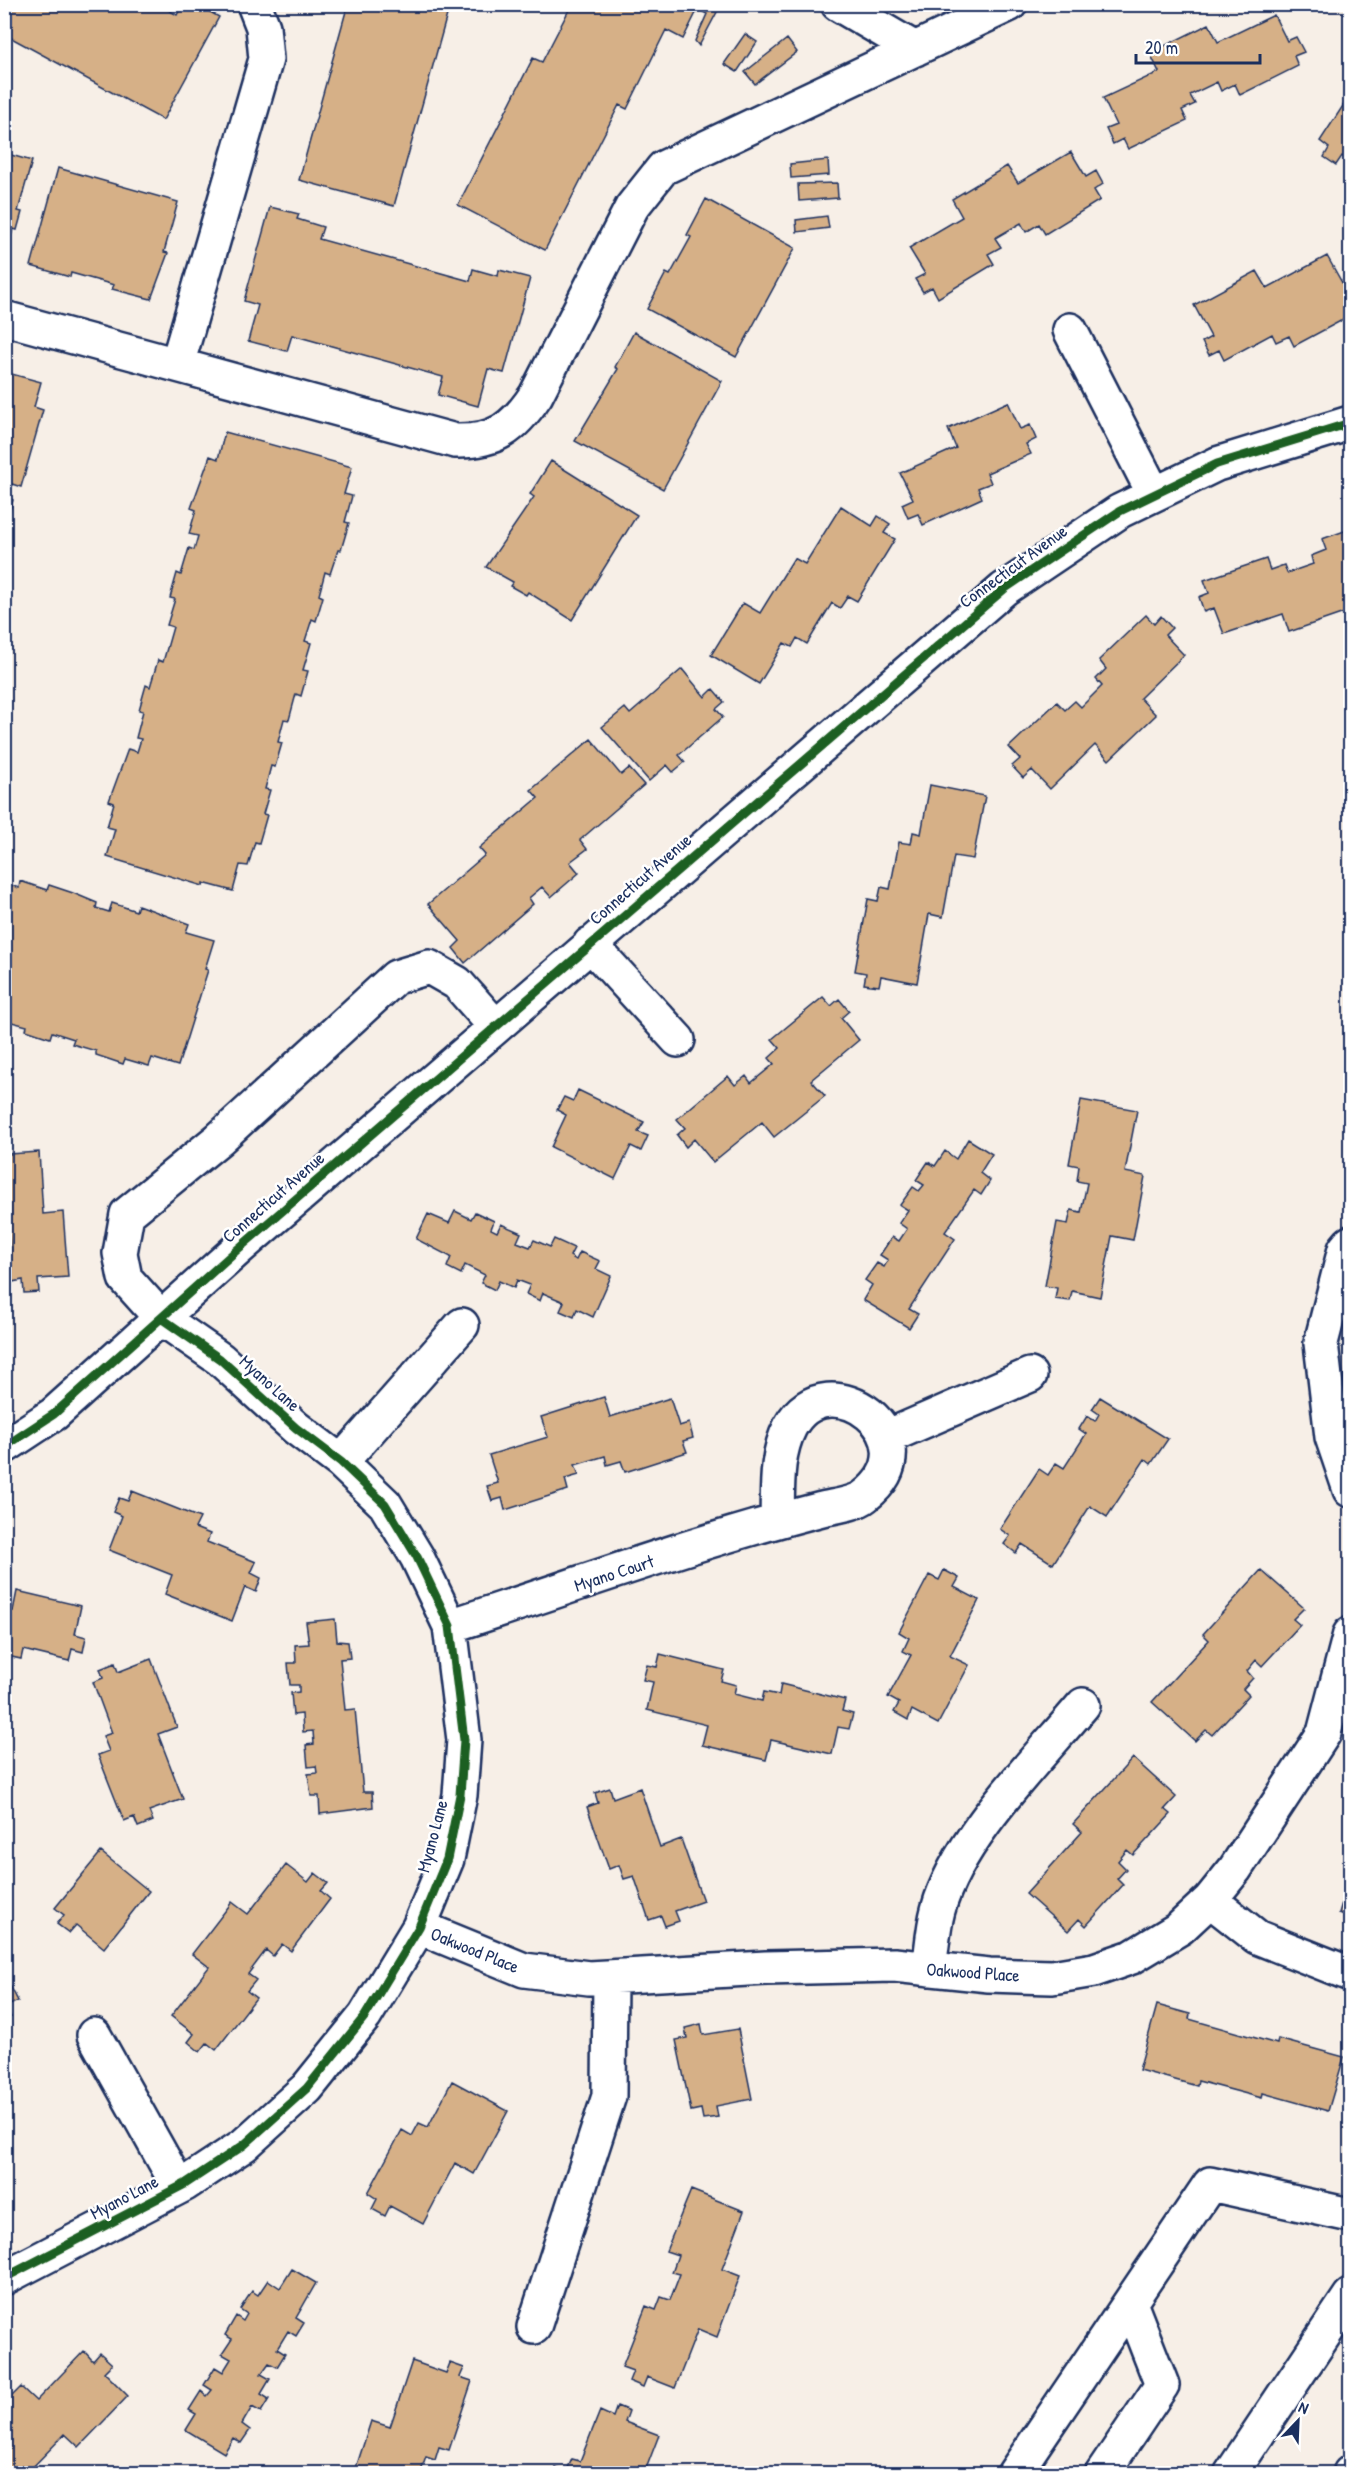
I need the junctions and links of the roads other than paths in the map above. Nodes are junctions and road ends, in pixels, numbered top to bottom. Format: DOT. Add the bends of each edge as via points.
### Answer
graph roads {
  1 [pos="254,4"];
  2 [pos="838,4"];
  3 [pos="1010,4"];
  4 [pos="915,49"];
  5 [pos="4,318"];
  6 [pos="1070,330"];
  7 [pos="177,365"];
  8 [pos="1350,423"];
  9 [pos="1154,494"];
  10 [pos="590,944"];
  11 [pos="495,1026"];
  12 [pos="678,1040"];
  13 [pos="1350,1243"];
  14 [pos="161,1318"];
  15 [pos="462,1325"];
  16 [pos="1030,1375"];
  17 [pos="887,1437"];
  18 [pos="4,1447"];
  19 [pos="341,1462"];
  20 [pos="1350,1490"];
  21 [pos="777,1521"];
  22 [pos="450,1626"];
  23 [pos="1350,1634"];
  24 [pos="1083,1705"];
  25 [pos="1210,1900"];
  26 [pos="419,1928"];
  27 [pos="929,1969"];
  28 [pos="1350,1974"];
  29 [pos="610,1977"];
  30 [pos="94,2035"];
  31 [pos="179,2187"];
  32 [pos="1350,2215"];
  33 [pos="4,2278"];
  34 [pos="1350,2296"];
  35 [pos="1130,2303"];
  36 [pos="534,2327"];
  37 [pos="1014,2474"];
  38 [pos="1102,2474"];
  39 [pos="1231,2474"];
  1 -- 7 [label="street" via="263,27 266,59"];
  2 -- 4 [label="street"];
  3 -- 4 [label="street"];
  4 -- 7 [label="street" via="663,168 632,207 536,395 524,414 494,437 475,442 455,441"];
  5 -- 7 [label="street"];
  6 -- 9 [label="street"];
  8 -- 9 [label="street, Connecticut Avenue" via="1216,465"];
  9 -- 10 [label="street, Connecticut Avenue" via="1120,511 1004,589"];
  10 -- 11 [label="street, Connecticut Avenue"];
  10 -- 12 [label="street"];
  11 -- 14 [label="street, Connecticut Avenue"];
  11 -- 14 [label="street, Myano Lane" via="457,983 429,967 396,977 219,1139 127,1214 120,1253 125,1278"];
  13 -- 20 [label="street" via="1345,1249 1321,1343 1332,1437"];
  14 -- 18 [label="street, Connecticut Avenue" via="54,1414"];
  14 -- 19 [label="street, Myano Lane" via="220,1359 296,1428"];
  15 -- 19 [label="street"];
  16 -- 17 [label="street"];
  17 -- 21 [label="street, Myano Court" via="889,1462 864,1497"];
  17 -- 21 [label="street" via="870,1413 846,1402 822,1401 804,1409 781,1449"];
  19 -- 22 [label="street, Myano Lane" via="385,1504 417,1557"];
  21 -- 22 [label="street, Myano Court"];
  22 -- 26 [label="street, Myano Lane" via="464,1740 460,1795 447,1859"];
  23 -- 25 [label="street, Oakwood Place" via="1324,1733 1236,1869"];
  24 -- 27 [label="street" via="990,1815 956,1867 938,1909"];
  25 -- 27 [label="street, Oakwood Place" via="1180,1928 1132,1957 1094,1970 1052,1977"];
  25 -- 28 [label="street" via="1257,1937"];
  26 -- 29 [label="street, Oakwood Place" via="524,1970"];
  26 -- 31 [label="street, Myano Lane" via="365,2016 308,2088 244,2145"];
  27 -- 29 [label="street, Oakwood Place" via="894,1965 766,1968"];
  29 -- 36 [label="street" via="609,2096"];
  30 -- 31 [label="street"];
  31 -- 33 [label="street, Myano Lane"];
  32 -- 35 [label="street" via="1210,2184"];
  34 -- 39 [label="street"];
  35 -- 37 [label="street"];
  35 -- 38 [label="street" via="1162,2385"];
}
